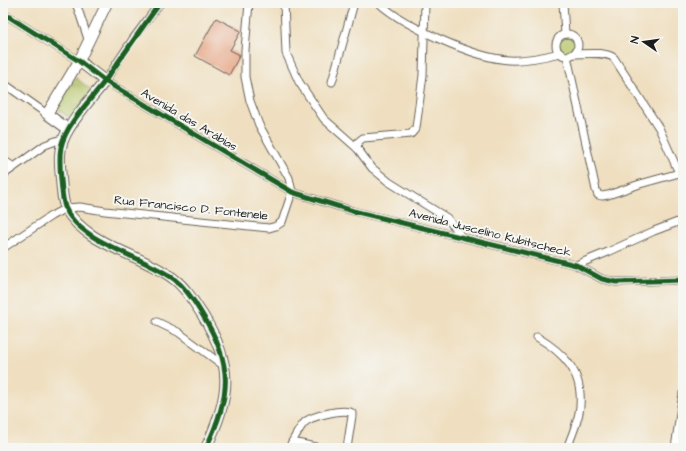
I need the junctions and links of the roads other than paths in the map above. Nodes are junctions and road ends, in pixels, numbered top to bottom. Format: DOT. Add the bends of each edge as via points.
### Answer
graph roads {
  1 [pos="76,3"];
  2 [pos="107,3"];
  3 [pos="160,3"];
  4 [pos="249,3"];
  5 [pos="284,3"];
  6 [pos="354,3"];
  7 [pos="379,3"];
  8 [pos="425,3"];
  9 [pos="563,3"];
  10 [pos="3,13"];
  11 [pos="424,31"];
  12 [pos="564,34"];
  13 [pos="88,42"];
  14 [pos="567,54"];
  15 [pos="79,61"];
  16 [pos="105,81"];
  17 [pos="332,82"];
  18 [pos="3,83"];
  19 [pos="47,114"];
  20 [pos="68,129"];
  21 [pos="64,138"];
  22 [pos="357,148"];
  23 [pos="3,160"];
  24 [pos="14,167"];
  25 [pos="681,173"];
  26 [pos="3,175"];
  27 [pos="292,192"];
  28 [pos="66,208"];
  29 [pos="683,220"];
  30 [pos="461,236"];
  31 [pos="3,248"];
  32 [pos="576,265"];
  33 [pos="683,280"];
  34 [pos="157,322"];
  35 [pos="537,337"];
  36 [pos="224,366"];
  37 [pos="683,393"];
  38 [pos="290,445"];
  39 [pos="206,448"];
  40 [pos="320,448"];
  41 [pos="347,448"];
  42 [pos="568,448"];
  43 [pos="675,448"];
  1 -- 13 [label="street"];
  2 -- 13 [label="street"];
  3 -- 16 [label="street"];
  4 -- 27 [label="street" via="245,50 245,77 249,95 259,124 289,178"];
  5 -- 22 [label="street" via="286,53 299,82 324,119"];
  6 -- 17 [label="street"];
  7 -- 11 [label="street" via="386,10"];
  8 -- 11 [label="street"];
  9 -- 12 [label="street"];
  10 -- 15 [label="street"];
  11 -- 14 [label="street" via="475,54 491,57 510,60"];
  11 -- 22 [label="street" via="423,75 416,128 410,134 363,138 358,142"];
  12 -- 14 [label="street" via="557,41 557,48"];
  12 -- 14 [label="street" via="571,34 578,42 578,49"];
  13 -- 15 [label="street"];
  14 -- 25 [label="street" via="605,54 614,58 659,128"];
  14 -- 25 [label="street" via="598,195"];
  15 -- 16 [label="street, Avenida das Arábias"];
  15 -- 19 [label="street"];
  16 -- 20 [label="street"];
  16 -- 27 [label="street, Avenida das Arábias"];
  18 -- 19 [label="street"];
  19 -- 20 [label="street"];
  20 -- 21 [label="street"];
  21 -- 24 [label="street" via="46,145"];
  21 -- 28 [label="street" via="60,156"];
  22 -- 30 [label="street" via="372,168 389,182 447,218"];
  23 -- 24 [label="street"];
  24 -- 26 [label="street"];
  27 -- 28 [label="street, Rua Francisco D. Fontenele" via="282,222 269,228 80,207"];
  27 -- 30 [label="street, Avenida Juscelino Kubitscheck" via="353,210"];
  28 -- 31 [label="street"];
  28 -- 36 [label="street" via="80,227 92,236 174,279 192,298 212,330"];
  29 -- 32 [label="street"];
  30 -- 32 [label="street, Avenida Juscelino Kubitscheck"];
  32 -- 33 [label="street, Avenida Juscelino Kubitscheck" via="602,279 616,282"];
  34 -- 36 [label="street" via="178,332"];
  35 -- 42 [label="street" via="564,357 575,373 581,391 580,408"];
  36 -- 39 [label="street" via="226,390 223,407"];
  37 -- 43 [label="street"];
  38 -- 40 [label="street"];
  38 -- 41 [label="street" via="304,422 315,417 347,411 352,413"];
}
